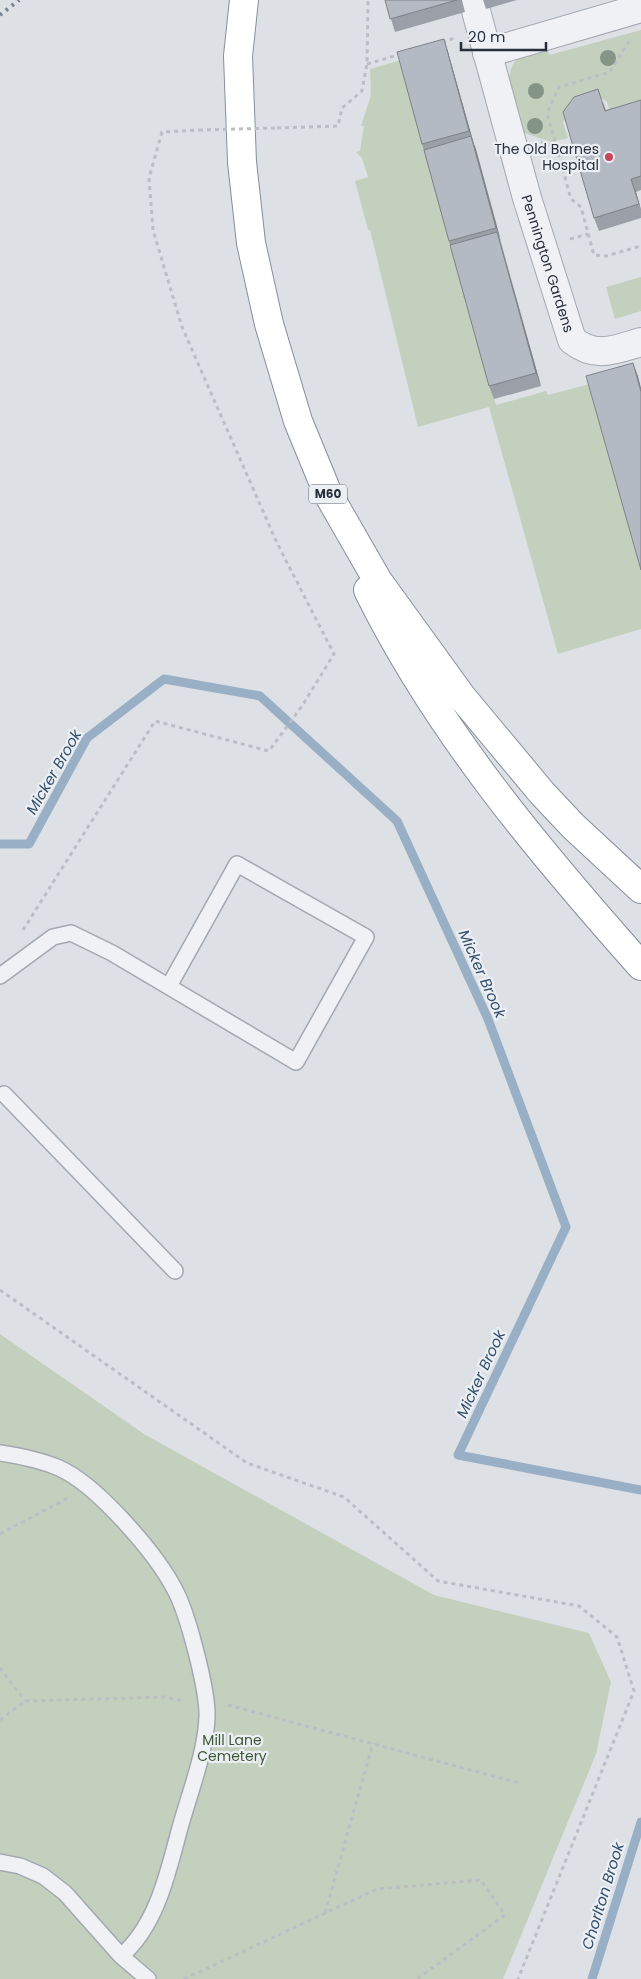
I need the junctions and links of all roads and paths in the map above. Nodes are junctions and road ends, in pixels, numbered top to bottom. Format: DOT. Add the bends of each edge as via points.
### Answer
graph roads {
  1 [pos="244,0"];
  2 [pos="368,0"];
  3 [pos="473,0"];
  4 [pos="641,8"];
  5 [pos="632,36"];
  6 [pos="441,42"];
  7 [pos="484,42"];
  8 [pos="404,53"];
  9 [pos="366,64"];
  10 [pos="641,246"];
  11 [pos="641,342"];
  12 [pos="338,514"];
  13 [pos="641,889"];
  14 [pos="21,934"];
  15 [pos="641,966"];
  16 [pos="0,976"];
  17 [pos="169,986"];
  18 [pos="1,1094"];
  19 [pos="176,1271"];
  20 [pos="0,1290"];
  21 [pos="0,1453"];
  22 [pos="89,1488"];
  23 [pos="0,1534"];
  24 [pos="0,1668"];
  25 [pos="25,1701"];
  26 [pos="205,1702"];
  27 [pos="0,1720"];
  28 [pos="373,1743"];
  29 [pos="519,1783"];
  30 [pos="0,1862"];
  31 [pos="325,1913"];
  32 [pos="121,1956"];
  33 [pos="148,1979"];
  34 [pos="184,1979"];
  35 [pos="417,1979"];
  36 [pos="518,1979"];
  1 -- 12 [label="highway, M60" via="238,56 242,162 253,251 269,324 298,421"];
  2 -- 9 [label="path"];
  3 -- 7 [label="street, Pennington Gardens"];
  4 -- 7 [label="street"];
  5 -- 10 [label="path" via="610,72 559,87 547,113 571,199 581,207 594,255 606,256"];
  6 -- 7 [label="path"];
  7 -- 11 [label="street, Pennington Gardens" via="572,340 592,352"];
  8 -- 9 [label="path"];
  9 -- 14 [label="path, bridge" via="362,91 342,108 338,126 162,132 148,178 153,230 182,327 277,543 334,654 269,751 155,721"];
  12 -- 13 [label="highway, M60" via="378,581 462,697 542,794"];
  12 -- 15 [label="highway, M60" via="359,572 414,676 495,791 573,890"];
  16 -- 17 [label="lane" via="53,937 71,933"];
  17 -- 17 [label="lane" via="296,1062 366,937 237,864"];
  18 -- 19 [label="lane"];
  20 -- 36 [label="path" via="247,1462 344,1497 438,1581 579,1606 618,1637 634,1691"];
  21 -- 22 [label="lane" via="60,1468"];
  22 -- 23 [label="path"];
  22 -- 26 [label="lane" via="126,1526 176,1591 190,1627"];
  24 -- 25 [label="path"];
  25 -- 26 [label="path" via="164,1696"];
  25 -- 27 [label="path"];
  26 -- 28 [label="path"];
  26 -- 32 [label="lane" via="207,1717 202,1745 166,1880 143,1932"];
  28 -- 29 [label="path"];
  28 -- 31 [label="path"];
  30 -- 32 [label="lane" via="43,1876 64,1893"];
  31 -- 34 [label="path"];
  31 -- 35 [label="path" via="377,1890 481,1880 505,1915"];
  32 -- 33 [label="lane"];
}
